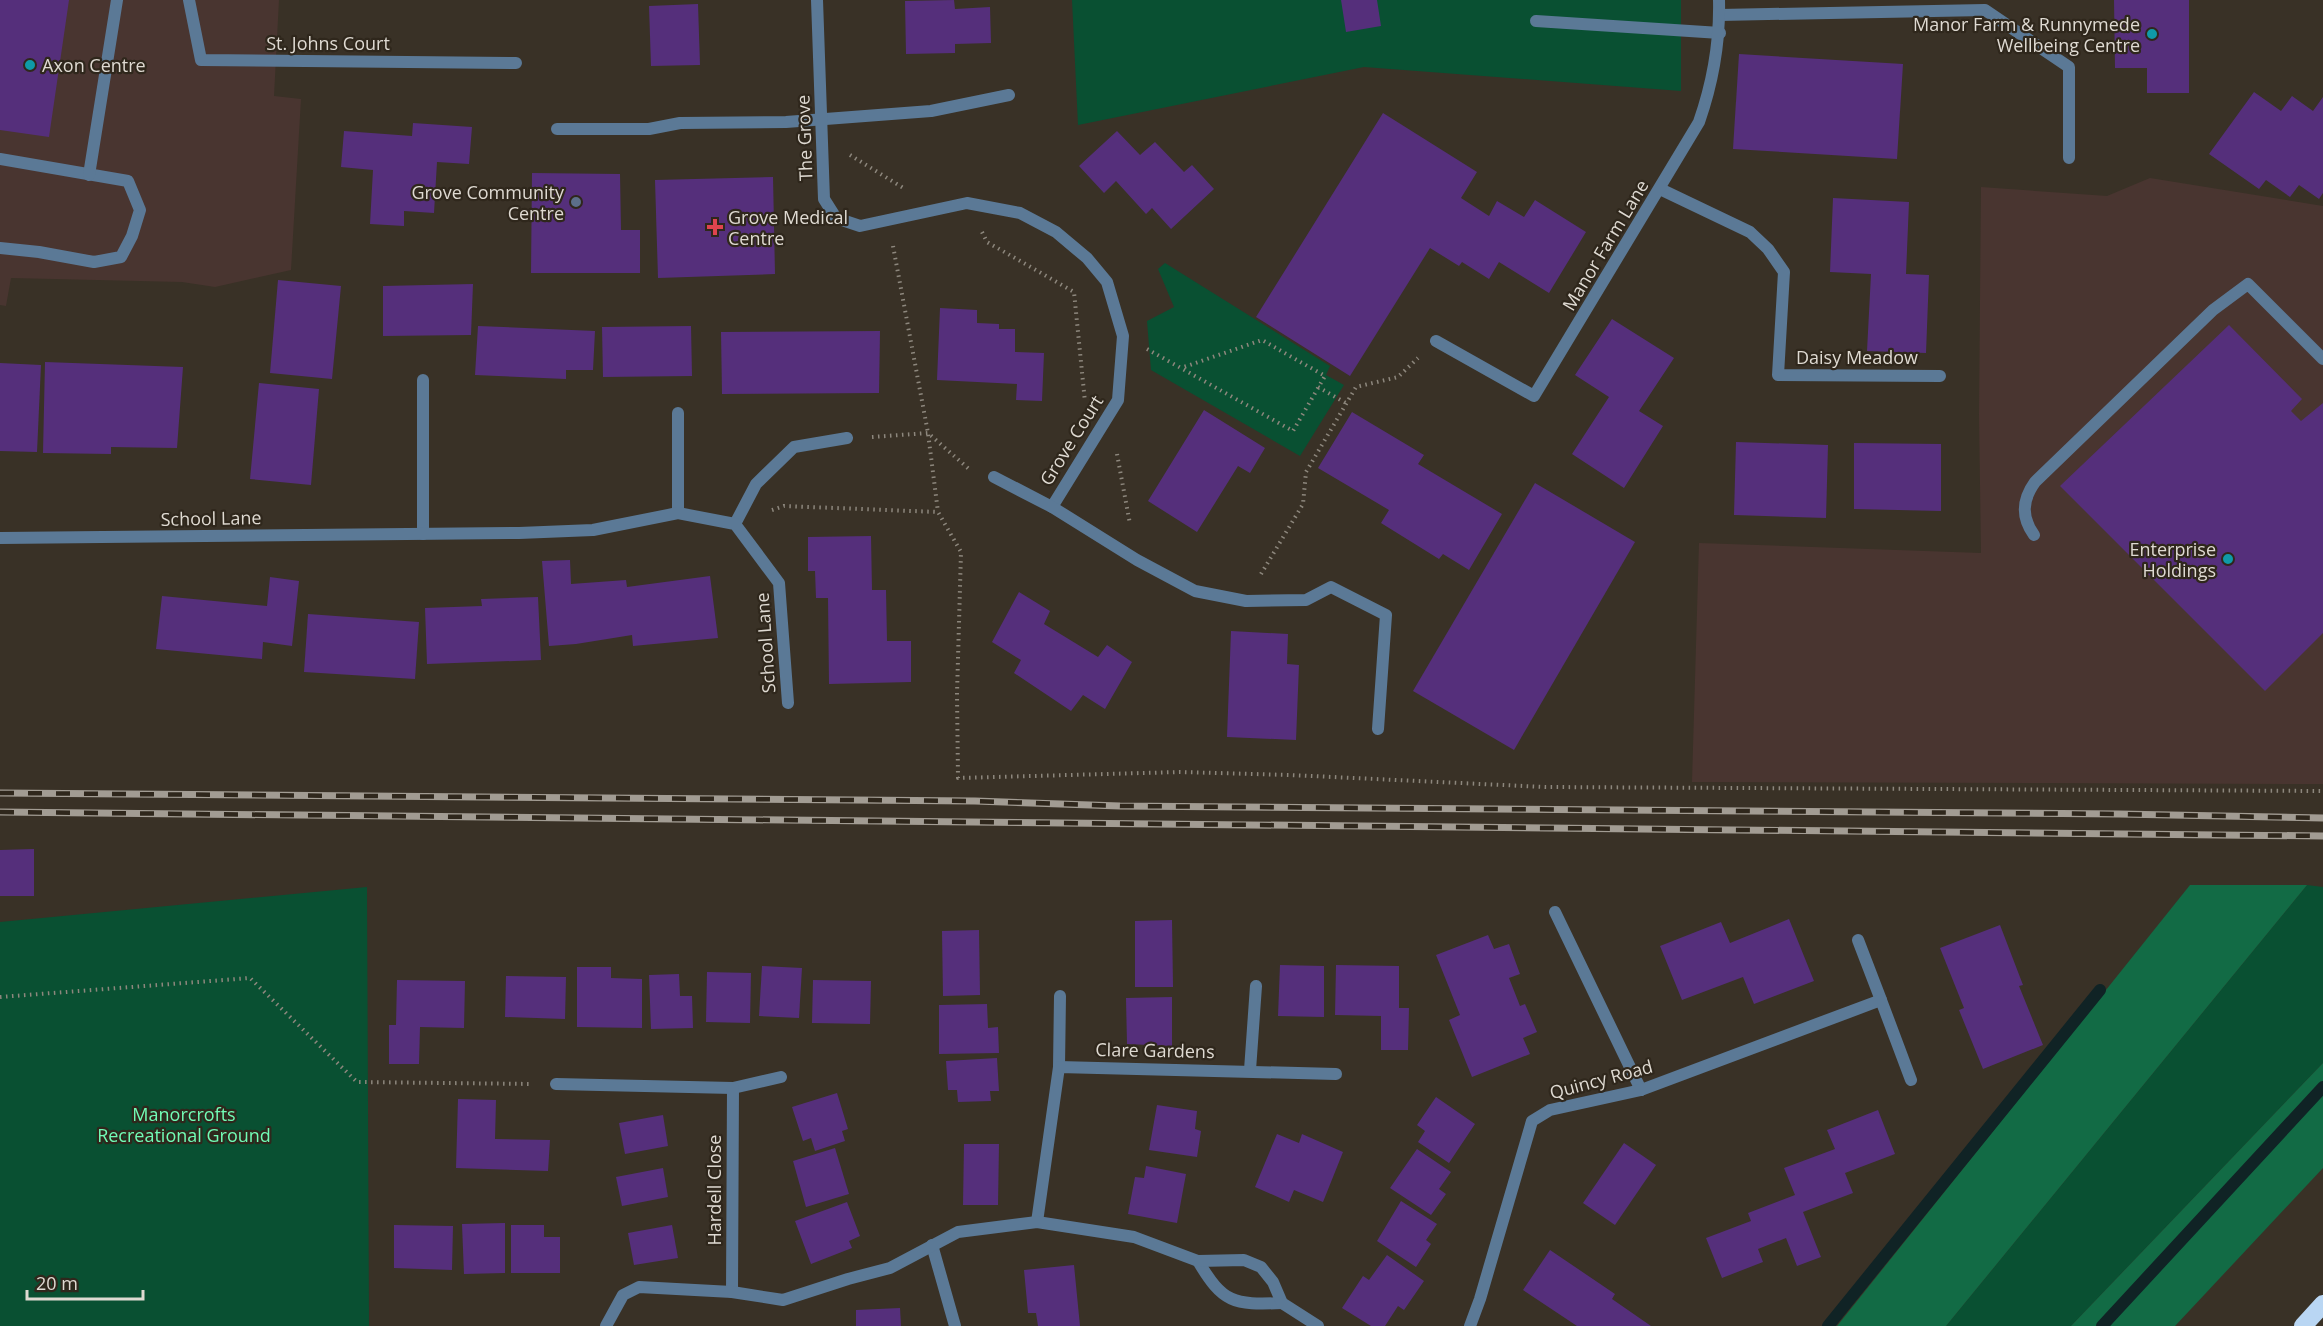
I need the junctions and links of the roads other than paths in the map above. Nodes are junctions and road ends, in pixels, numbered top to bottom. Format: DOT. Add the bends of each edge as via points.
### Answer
graph roads {
  1 [pos="117,0"];
  2 [pos="189,0"];
  3 [pos="817,0"];
  4 [pos="1719,0"];
  5 [pos="1720,15"];
  6 [pos="1536,21"];
  7 [pos="1720,33"];
  8 [pos="516,63"];
  9 [pos="1009,95"];
  10 [pos="821,119"];
  11 [pos="557,129"];
  12 [pos="2069,158"];
  13 [pos="0,159"];
  14 [pos="89,174"];
  15 [pos="1660,189"];
  16 [pos="888,219"];
  17 [pos="0,248"];
  18 [pos="1436,341"];
  19 [pos="2323,360"];
  20 [pos="1940,376"];
  21 [pos="423,380"];
  22 [pos="678,413"];
  23 [pos="847,438"];
  24 [pos="994,477"];
  25 [pos="1052,507"];
  26 [pos="678,513"];
  27 [pos="735,524"];
  28 [pos="423,534"];
  29 [pos="2034,535"];
  30 [pos="0,538"];
  31 [pos="788,703"];
  32 [pos="1378,729"];
  33 [pos="1555,912"];
  34 [pos="1858,940"];
  35 [pos="1256,986"];
  36 [pos="1060,996"];
  37 [pos="1881,1000"];
  38 [pos="1059,1066"];
  39 [pos="1250,1070"];
  40 [pos="1336,1074"];
  41 [pos="781,1077"];
  42 [pos="1911,1080"];
  43 [pos="556,1084"];
  44 [pos="733,1088"];
  45 [pos="1641,1090"];
  46 [pos="1037,1222"];
  47 [pos="932,1245"];
  48 [pos="1198,1261"];
  49 [pos="732,1292"];
  50 [pos="1282,1303"];
  51 [pos="2323,1304"];
  52 [pos="606,1326"];
  53 [pos="955,1326"];
  54 [pos="1318,1326"];
  55 [pos="1470,1326"];
  56 [pos="2303,1326"];
  1 -- 14 [label="street"];
  2 -- 8 [label="street, St. Johns Court" via="201,60"];
  3 -- 10 [label="street, The Grove"];
  4 -- 5 [label="street, Manor Farm Lane"];
  5 -- 7 [label="street, Manor Farm Lane"];
  5 -- 12 [label="street" via="1985,10 2069,67"];
  6 -- 7 [label="street"];
  7 -- 15 [label="street, Manor Farm Lane" via="1711,88 1699,122"];
  9 -- 10 [label="street" via="931,111"];
  10 -- 11 [label="street" via="680,123 649,129"];
  10 -- 16 [label="street, The Grove" via="824,199 836,218 860,226"];
  13 -- 14 [label="street"];
  14 -- 17 [label="street" via="128,181 140,210 121,256 94,262"];
  15 -- 18 [label="street, Manor Farm Lane" via="1534,396"];
  15 -- 20 [label="street, Daisy Meadow" via="1750,232 1784,272 1778,375"];
  16 -- 25 [label="street, Grove Court" via="967,203 1020,213 1056,232 1087,258 1107,282 1123,336 1118,400"];
  19 -- 29 [label="street" via="2248,284 2213,310 2035,482 2028,491 2024,512"];
  21 -- 28 [label="street"];
  22 -- 26 [label="street"];
  23 -- 27 [label="street" via="794,447 756,484"];
  24 -- 25 [label="street, Grove Court"];
  25 -- 32 [label="street, Grove Court" via="1195,591 1246,601 1306,600 1331,587 1386,615"];
  26 -- 27 [label="street, School Lane"];
  26 -- 28 [label="street, School Lane" via="593,530"];
  27 -- 31 [label="street, School Lane" via="779,583"];
  28 -- 30 [label="street, School Lane"];
  33 -- 45 [label="street"];
  34 -- 37 [label="street"];
  35 -- 39 [label="street"];
  36 -- 38 [label="street"];
  37 -- 42 [label="street"];
  37 -- 45 [label="street, Quincy Road"];
  38 -- 39 [label="street, Clare Gardens"];
  38 -- 46 [label="street"];
  39 -- 40 [label="street, Clare Gardens"];
  41 -- 44 [label="street"];
  43 -- 44 [label="street"];
  44 -- 49 [label="street, Hardell Close"];
  45 -- 55 [label="street, Quincy Road" via="1550,1110 1532,1121"];
  46 -- 47 [label="street" via="958,1232"];
  46 -- 48 [label="street" via="1134,1237"];
  47 -- 49 [label="street" via="890,1268 783,1300"];
  47 -- 53 [label="street"];
  48 -- 50 [label="street" via="1227,1298 1253,1304"];
  48 -- 50 [label="street" via="1244,1260 1261,1268 1273,1282"];
  49 -- 52 [label="street" via="639,1287 623,1295"];
  50 -- 54 [label="street"];
  51 -- 56 [label="highway"];
}
